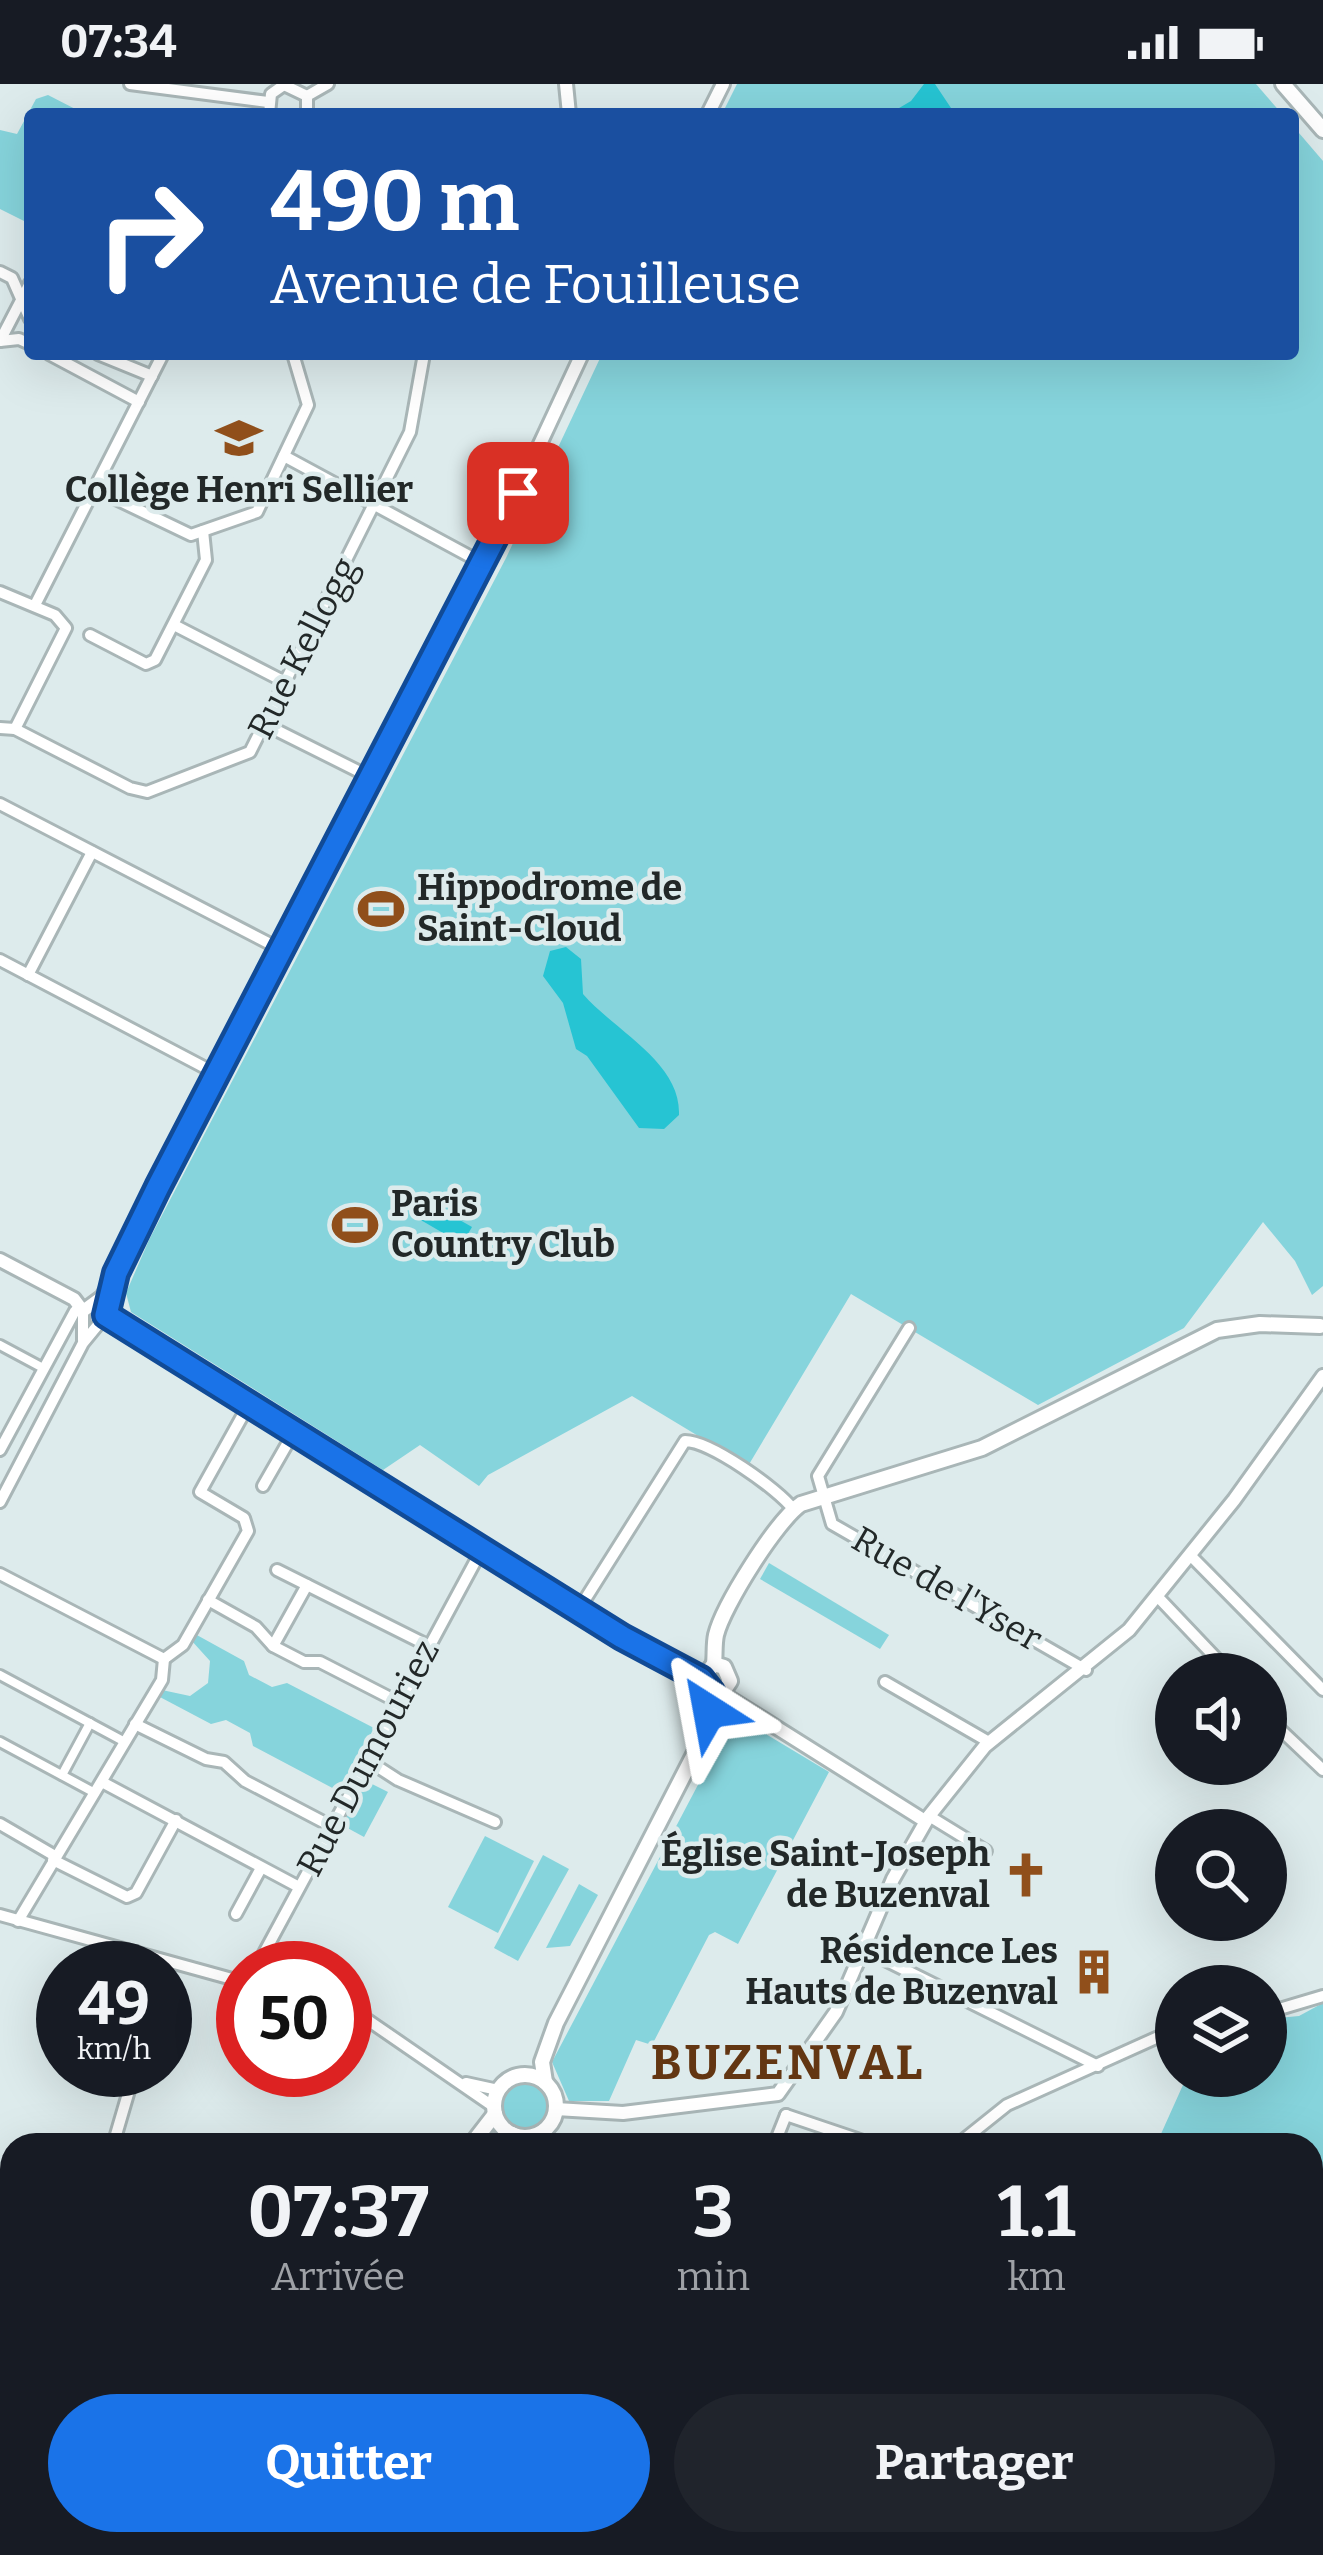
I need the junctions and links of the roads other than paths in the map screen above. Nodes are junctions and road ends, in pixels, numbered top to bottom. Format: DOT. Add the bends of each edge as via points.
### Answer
graph roads {
  1 [pos="130,84"];
  2 [pos="328,84"];
  3 [pos="1283,84"];
  4 [pos="284,85"];
  5 [pos="212,89"];
  6 [pos="308,96"];
  7 [pos="269,108"];
  8 [pos="308,108"];
  9 [pos="1323,130"];
  10 [pos="0,272"];
  11 [pos="24,295"];
  12 [pos="22,299"];
  13 [pos="24,304"];
  14 [pos="0,341"];
  15 [pos="60,360"];
  16 [pos="113,360"];
  17 [pos="161,360"];
  18 [pos="295,360"];
  19 [pos="423,360"];
  20 [pos="577,360"];
  21 [pos="152,376"];
  22 [pos="139,402"];
  23 [pos="284,456"];
  24 [pos="95,489"];
  25 [pos="376,507"];
  26 [pos="203,531"];
  27 [pos="484,564"];
  28 [pos="0,592"];
  29 [pos="35,605"];
  30 [pos="174,625"];
  31 [pos="66,628"];
  32 [pos="285,682"];
  33 [pos="264,724"];
  34 [pos="0,728"];
  35 [pos="15,729"];
  36 [pos="372,778"];
  37 [pos="0,804"];
  38 [pos="92,852"];
  39 [pos="280,950"];
  40 [pos="0,960"];
  41 [pos="28,975"];
  42 [pos="218,1074"];
  43 [pos="0,1260"];
  44 [pos="116,1273"];
  45 [pos="102,1297"];
  46 [pos="83,1311"];
  47 [pos="106,1315"];
  48 [pos="1322,1326"];
  49 [pos="909,1328"];
  50 [pos="83,1343"];
  51 [pos="0,1345"];
  52 [pos="43,1368"];
  53 [pos="1323,1376"];
  54 [pos="249,1404"];
  55 [pos="295,1432"];
  56 [pos="0,1450"];
  57 [pos="262,1486"];
  58 [pos="821,1497"];
  59 [pos="0,1502"];
  60 [pos="793,1509"];
  61 [pos="482,1549"];
  62 [pos="1190,1555"];
  63 [pos="277,1570"];
  64 [pos="0,1574"];
  65 [pos="307,1585"];
  66 [pos="1157,1596"];
  67 [pos="208,1600"];
  68 [pos="578,1609"];
  69 [pos="273,1646"];
  70 [pos="429,1646"];
  71 [pos="1211,1653"];
  72 [pos="164,1659"];
  73 [pos="714,1664"];
  74 [pos="1086,1670"];
  75 [pos="0,1675"];
  76 [pos="701,1679"];
  77 [pos="885,1682"];
  78 [pos="1323,1690"];
  79 [pos="716,1692"];
  80 [pos="398,1702"];
  81 [pos="90,1723"];
  82 [pos="135,1724"];
  83 [pos="1287,1736"];
  84 [pos="0,1742"];
  85 [pos="125,1742"];
  86 [pos="989,1742"];
  87 [pos="367,1760"];
  88 [pos="1323,1770"];
  89 [pos="62,1775"];
  90 [pos="98,1787"];
  91 [pos="927,1818"];
  92 [pos="176,1820"];
  93 [pos="495,1822"];
  94 [pos="0,1823"];
  95 [pos="331,1826"];
  96 [pos="986,1851"];
  97 [pos="54,1858"];
  98 [pos="260,1868"];
  99 [pos="298,1887"];
  100 [pos="236,1914"];
  101 [pos="0,1915"];
  102 [pos="18,1921"];
  103 [pos="84,1941"];
  104 [pos="270,1941"];
  105 [pos="865,1950"];
  106 [pos="1323,1996"];
  107 [pos="1287,2010"];
  108 [pos="556,2023"];
  109 [pos="372,2027"];
  110 [pos="1155,2039"];
  111 [pos="1098,2066"];
  112 [pos="446,2075"];
  113 [pos="518,2075"];
  114 [pos="545,2082"];
  115 [pos="498,2090"];
  116 [pos="778,2094"];
  117 [pos="127,2097"];
  118 [pos="556,2109"];
  119 [pos="494,2111"];
  120 [pos="786,2114"];
  121 [pos="117,2133"];
  122 [pos="479,2133"];
  123 [pos="511,2133"];
  124 [pos="544,2133"];
  125 [pos="779,2133"];
  126 [pos="841,2133"];
  127 [pos="972,2133"];
  1 -- 5 [label="street"];
  2 -- 6 [label="street"];
  3 -- 9 [label="main road"];
  4 -- 6 [label="street"];
  4 -- 7 [label="street"];
  5 -- 7 [label="street"];
  6 -- 8 [label="street"];
  10 -- 12 [label="street"];
  11 -- 12 [label="street"];
  12 -- 13 [label="street"];
  12 -- 14 [label="street"];
  15 -- 22 [label="street"];
  16 -- 21 [label="street"];
  17 -- 21 [label="street"];
  18 -- 23 [label="street" via="308,405"];
  19 -- 25 [label="street, Rue Kellogg" via="410,433"];
  20 -- 27 [label="street"];
  21 -- 22 [label="street"];
  22 -- 24 [label="street"];
  23 -- 25 [label="street"];
  23 -- 26 [label="street" via="257,512"];
  24 -- 26 [label="street" via="191,535"];
  24 -- 29 [label="street"];
  25 -- 27 [label="street"];
  25 -- 32 [label="street, Rue Kellogg"];
  26 -- 30 [label="street" via="206,560"];
  27 -- 36 [label="street"];
  28 -- 29 [label="street"];
  29 -- 31 [label="street"];
  30 -- 31 [label="street" via="146,664"];
  30 -- 32 [label="street"];
  31 -- 35 [label="street"];
  32 -- 33 [label="street, Rue Kellogg"];
  33 -- 35 [label="street, Rue Kellogg" via="242,758 147,792"];
  33 -- 36 [label="street"];
  34 -- 35 [label="street"];
  36 -- 39 [label="street"];
  37 -- 38 [label="street"];
  38 -- 39 [label="street"];
  38 -- 41 [label="street"];
  39 -- 42 [label="street"];
  40 -- 41 [label="street"];
  41 -- 42 [label="street"];
  42 -- 44 [label="street"];
  43 -- 46 [label="street" via="74,1298"];
  44 -- 45 [label="street"];
  44 -- 47 [label="street"];
  45 -- 46 [label="street"];
  45 -- 47 [label="street"];
  46 -- 47 [label="street"];
  46 -- 50 [label="street"];
  46 -- 52 [label="street" via="75,1311"];
  47 -- 50 [label="street"];
  47 -- 54 [label="street"];
  48 -- 58 [label="main road" via="1217,1330 982,1448"];
  49 -- 58 [label="street" via="818,1476"];
  50 -- 59 [label="street"];
  51 -- 52 [label="street"];
  52 -- 56 [label="street"];
  53 -- 62 [label="street"];
  54 -- 55 [label="street"];
  54 -- 67 [label="street" via="202,1481 200,1492 244,1518 248,1532"];
  55 -- 57 [label="street"];
  55 -- 61 [label="street"];
  58 -- 60 [label="main road"];
  58 -- 74 [label="street, Rue de l'Yser" via="832,1524"];
  60 -- 68 [label="street" via="734,1463 685,1441"];
  60 -- 73 [label="main road" via="721,1622"];
  61 -- 68 [label="street"];
  61 -- 70 [label="street, Rue Dumouriez"];
  62 -- 66 [label="street"];
  62 -- 78 [label="street"];
  63 -- 65 [label="street"];
  64 -- 72 [label="street"];
  65 -- 69 [label="street"];
  65 -- 70 [label="street"];
  66 -- 71 [label="street"];
  66 -- 74 [label="street"];
  67 -- 69 [label="street"];
  67 -- 72 [label="street" via="182,1645"];
  68 -- 76 [label="street"];
  69 -- 80 [label="street"];
  70 -- 80 [label="street, Rue Dumouriez"];
  72 -- 82 [label="street" via="162,1680"];
  73 -- 76 [label="main road"];
  73 -- 79 [label="main road" via="730,1676"];
  74 -- 86 [label="street"];
  75 -- 81 [label="street"];
  76 -- 79 [label="main road"];
  77 -- 86 [label="street"];
  79 -- 91 [label="street"];
  79 -- 108 [label="main road" via="700,1743"];
  80 -- 87 [label="street, Rue Dumouriez"];
  81 -- 85 [label="street"];
  81 -- 89 [label="street"];
  82 -- 85 [label="street"];
  82 -- 95 [label="street" via="224,1762"];
  83 -- 88 [label="street"];
  84 -- 89 [label="street"];
  85 -- 90 [label="street"];
  86 -- 91 [label="street"];
  87 -- 93 [label="street"];
  87 -- 95 [label="street, Rue Dumouriez"];
  89 -- 90 [label="street"];
  90 -- 92 [label="street"];
  90 -- 97 [label="street"];
  91 -- 96 [label="street"];
  91 -- 105 [label="street"];
  92 -- 97 [label="street" via="127,1898"];
  92 -- 98 [label="street"];
  94 -- 97 [label="street"];
  95 -- 99 [label="street, Rue Dumouriez"];
  97 -- 102 [label="street"];
  98 -- 99 [label="street"];
  98 -- 100 [label="street"];
  99 -- 104 [label="street, Rue Dumouriez"];
  101 -- 102 [label="street"];
  102 -- 103 [label="street"];
  105 -- 111 [label="street"];
  105 -- 116 [label="street" via="818,2042"];
  106 -- 107 [label="street"];
  108 -- 113 [label="main road"];
  108 -- 114 [label="main road" via="542,2062"];
  109 -- 112 [label="street"];
  110 -- 111 [label="street"];
  111 -- 127 [label="street" via="1007,2105"];
  112 -- 115 [label="street"];
  112 -- 119 [label="street"];
  113 -- 114 [label="main road"];
  113 -- 115 [label="main road"];
  114 -- 118 [label="main road"];
  115 -- 119 [label="main road"];
  116 -- 118 [label="street" via="623,2113"];
  116 -- 120 [label="street"];
  117 -- 121 [label="street"];
  118 -- 124 [label="main road"];
  119 -- 122 [label="main road"];
  119 -- 123 [label="main road"];
  120 -- 125 [label="street"];
  120 -- 126 [label="street"];
}
